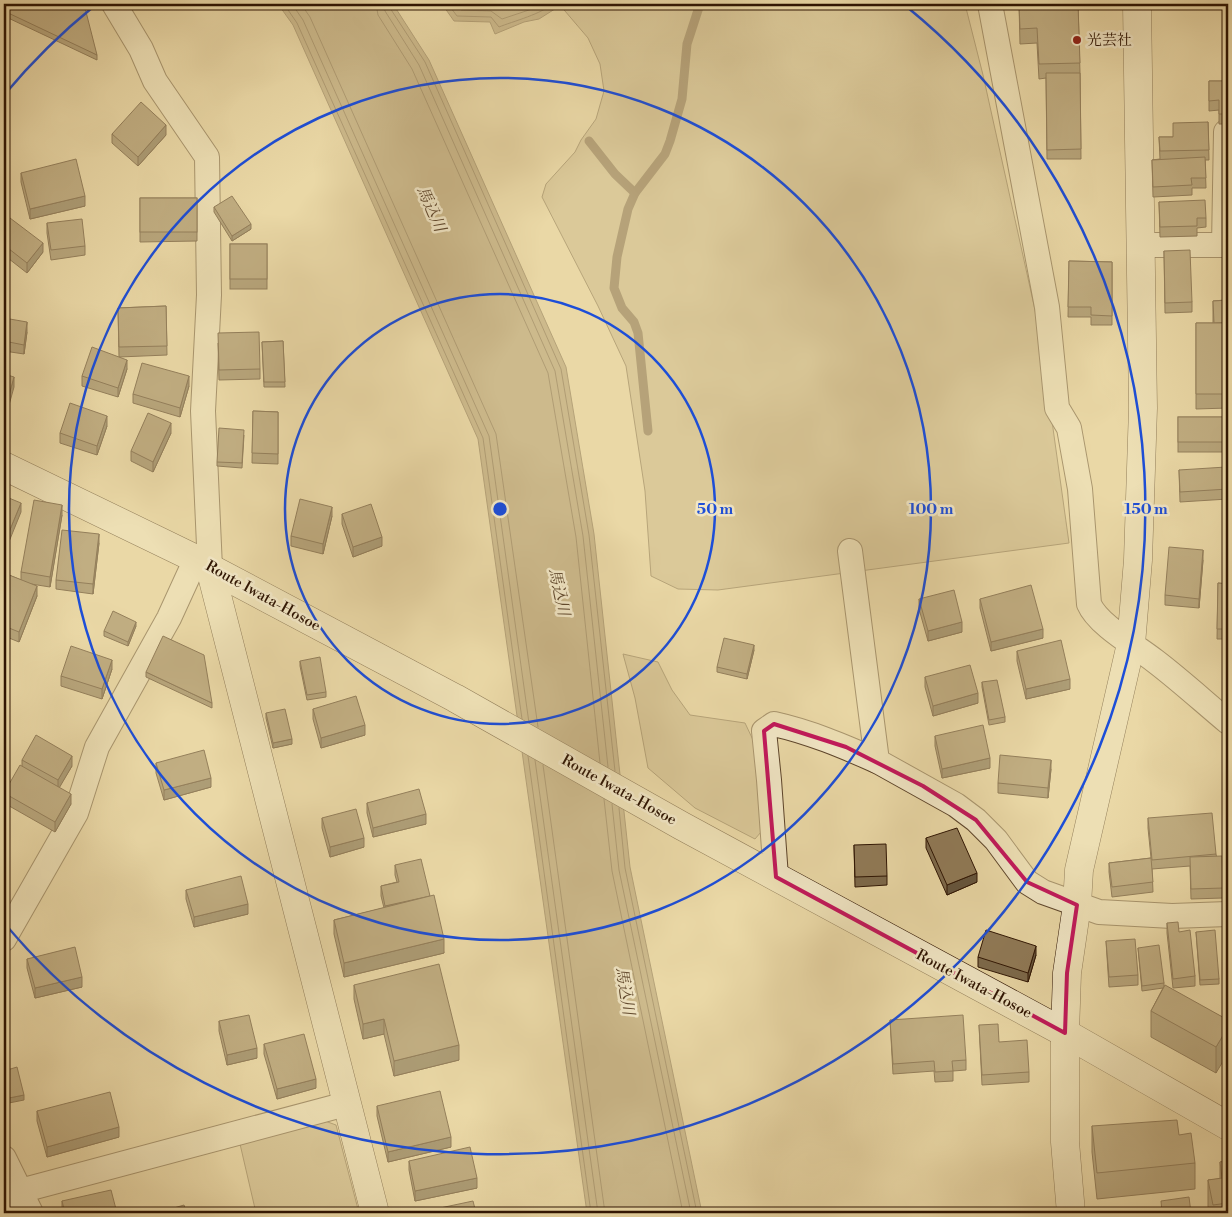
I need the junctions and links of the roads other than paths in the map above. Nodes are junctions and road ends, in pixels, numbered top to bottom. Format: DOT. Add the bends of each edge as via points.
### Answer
graph roads {
  1 [pos="114,4"];
  2 [pos="990,4"];
  3 [pos="1137,4"];
  4 [pos="1226,132"];
  5 [pos="1226,244"];
  6 [pos="1140,245"];
  7 [pos="5,470"];
  8 [pos="850,551"];
  9 [pos="203,564"];
  10 [pos="1131,644"];
  11 [pos="1228,722"];
  12 [pos="877,761"];
  13 [pos="776,877"];
  14 [pos="1077,905"];
  15 [pos="1228,914"];
  16 [pos="4,939"];
  17 [pos="1065,1033"];
  18 [pos="346,1104"];
  19 [pos="1228,1126"];
  20 [pos="4,1158"];
  21 [pos="20,1191"];
  22 [pos="14,1213"];
  23 [pos="31,1213"];
  24 [pos="375,1213"];
  25 [pos="1071,1213"];
  1 -- 9 [label="street" via="141,49 155,81 207,157 209,296 203,411"];
  2 -- 10 [label="street" via="1047,307 1057,408 1069,428 1080,489 1089,604 1093,612"];
  3 -- 6 [label="street"];
  4 -- 5 [label="street"];
  5 -- 6 [label="street"];
  6 -- 10 [label="street" via="1143,408 1138,560"];
  7 -- 9 [label="street, Route Iwata-Hosoe"];
  8 -- 12 [label="street"];
  9 -- 13 [label="street, Route Iwata-Hosoe" via="455,698"];
  9 -- 16 [label="street" via="97,747 76,812"];
  9 -- 18 [label="street"];
  10 -- 11 [label="street" via="1154,659"];
  10 -- 14 [label="street" via="1079,870"];
  12 -- 13 [label="street" via="795,729 774,724 764,731"];
  12 -- 14 [label="street" via="956,805 976,820 996,840 1026,882"];
  13 -- 17 [label="street, Route Iwata-Hosoe"];
  14 -- 15 [label="street" via="1099,912 1172,916"];
  14 -- 17 [label="street" via="1067,973"];
  17 -- 19 [label="street, Route Iwata-Hosoe"];
  17 -- 25 [label="street" via="1065,1142"];
  18 -- 21 [label="street"];
  18 -- 24 [label="street"];
  20 -- 21 [label="street"];
  21 -- 22 [label="street"];
  21 -- 23 [label="street"];
}
